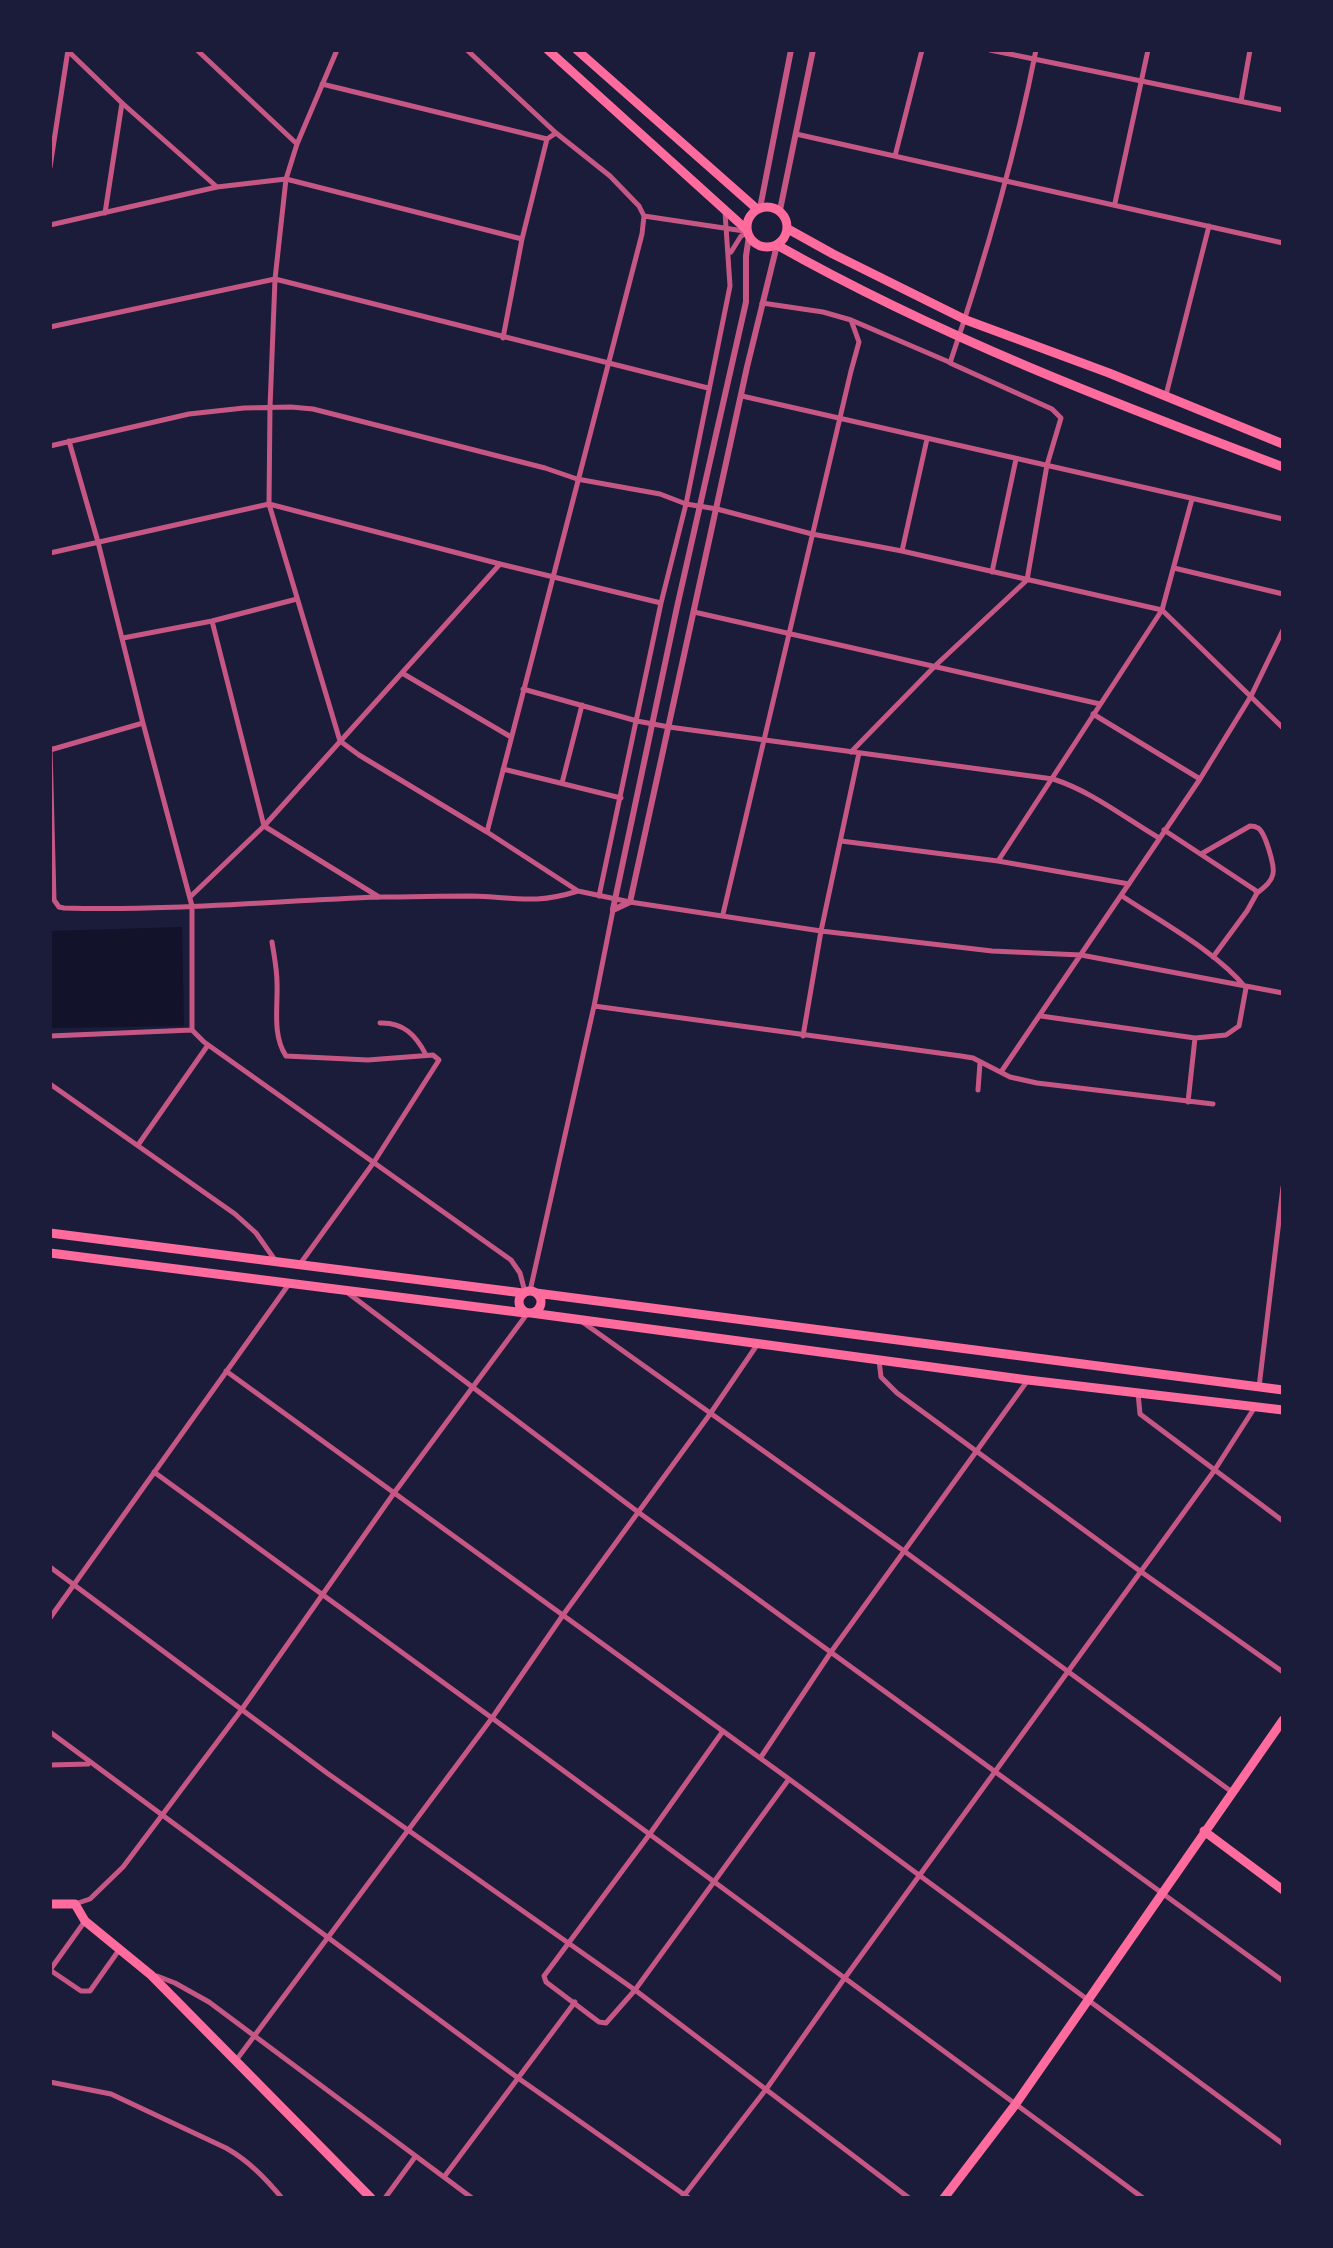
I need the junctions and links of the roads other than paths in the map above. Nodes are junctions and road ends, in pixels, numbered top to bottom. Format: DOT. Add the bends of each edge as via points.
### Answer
graph roads {
  1 [pos="68,50"];
  2 [pos="197,50"];
  3 [pos="467,50"];
  4 [pos="548,50"];
  5 [pos="790,50"];
  6 [pos="814,50"];
  7 [pos="922,50"];
  8 [pos="990,50"];
  9 [pos="1036,50"];
  10 [pos="1148,50"];
  11 [pos="1250,50"];
  12 [pos="336,51"];
  13 [pos="583,52"];
  14 [pos="1034,60"];
  15 [pos="1142,82"];
  16 [pos="322,84"];
  17 [pos="1240,101"];
  18 [pos="122,103"];
  19 [pos="1283,110"];
  20 [pos="556,133"];
  21 [pos="796,134"];
  22 [pos="547,139"];
  23 [pos="297,144"];
  24 [pos="895,156"];
  25 [pos="50,167"];
  26 [pos="286,179"];
  27 [pos="1006,180"];
  28 [pos="217,187"];
  29 [pos="1115,205"];
  30 [pos="758,208"];
  31 [pos="725,209"];
  32 [pos="780,210"];
  33 [pos="105,212"];
  34 [pos="644,216"];
  35 [pos="50,224"];
  36 [pos="1209,226"];
  37 [pos="788,228"];
  38 [pos="726,229"];
  39 [pos="748,233"];
  40 [pos="522,239"];
  41 [pos="1283,242"];
  42 [pos="777,245"];
  43 [pos="730,255"];
  44 [pos="275,280"];
  45 [pos="762,303"];
  46 [pos="850,320"];
  47 [pos="966,320"];
  48 [pos="50,327"];
  49 [pos="959,336"];
  50 [pos="503,338"];
  51 [pos="608,361"];
  52 [pos="950,363"];
  53 [pos="708,388"];
  54 [pos="742,396"];
  55 [pos="1166,396"];
  56 [pos="270,407"];
  57 [pos="840,418"];
  58 [pos="928,439"];
  59 [pos="69,442"];
  60 [pos="1283,444"];
  61 [pos="50,446"];
  62 [pos="1016,459"];
  63 [pos="1047,465"];
  64 [pos="1283,467"];
  65 [pos="577,478"];
  66 [pos="1192,499"];
  67 [pos="269,504"];
  68 [pos="686,504"];
  69 [pos="700,506"];
  70 [pos="717,510"];
  71 [pos="1283,519"];
  72 [pos="812,534"];
  73 [pos="98,542"];
  74 [pos="902,551"];
  75 [pos="50,553"];
  76 [pos="500,564"];
  77 [pos="1173,568"];
  78 [pos="992,572"];
  79 [pos="553,578"];
  80 [pos="1027,580"];
  81 [pos="1283,594"];
  82 [pos="297,599"];
  83 [pos="662,603"];
  84 [pos="1162,610"];
  85 [pos="694,612"];
  86 [pos="212,621"];
  87 [pos="1283,630"];
  88 [pos="788,632"];
  89 [pos="122,638"];
  90 [pos="936,665"];
  91 [pos="402,673"];
  92 [pos="523,689"];
  93 [pos="1250,696"];
  94 [pos="1100,704"];
  95 [pos="582,706"];
  96 [pos="1093,714"];
  97 [pos="637,720"];
  98 [pos="143,724"];
  99 [pos="652,724"];
  100 [pos="669,727"];
  101 [pos="1283,728"];
  102 [pos="511,737"];
  103 [pos="764,739"];
  104 [pos="340,741"];
  105 [pos="50,749"];
  106 [pos="851,752"];
  107 [pos="859,752"];
  108 [pos="503,769"];
  109 [pos="1053,779"];
  110 [pos="1200,779"];
  111 [pos="562,784"];
  112 [pos="621,798"];
  113 [pos="51,809"];
  114 [pos="264,826"];
  115 [pos="1164,830"];
  116 [pos="488,832"];
  117 [pos="1160,838"];
  118 [pos="841,841"];
  119 [pos="1201,854"];
  120 [pos="998,861"];
  121 [pos="1129,884"];
  122 [pos="578,891"];
  123 [pos="1257,893"];
  124 [pos="599,896"];
  125 [pos="1122,896"];
  126 [pos="190,898"];
  127 [pos="380,898"];
  128 [pos="614,899"];
  129 [pos="630,902"];
  130 [pos="192,906"];
  131 [pos="612,910"];
  132 [pos="722,916"];
  133 [pos="821,931"];
  134 [pos="272,942"];
  135 [pos="1081,954"];
  136 [pos="1213,957"];
  137 [pos="1246,988"];
  138 [pos="1283,993"];
  139 [pos="594,1006"];
  140 [pos="1041,1016"];
  141 [pos="380,1023"];
  142 [pos="192,1030"];
  143 [pos="50,1036"];
  144 [pos="803,1036"];
  145 [pos="1195,1038"];
  146 [pos="208,1045"];
  147 [pos="426,1056"];
  148 [pos="980,1062"];
  149 [pos="1001,1072"];
  150 [pos="50,1084"];
  151 [pos="978,1090"];
  152 [pos="1188,1102"];
  153 [pos="1213,1104"];
  154 [pos="138,1145"];
  155 [pos="374,1162"];
  156 [pos="1283,1187"];
  157 [pos="50,1233"];
  158 [pos="50,1253"];
  159 [pos="274,1260"];
  160 [pos="300,1264"];
  161 [pos="288,1284"];
  162 [pos="346,1291"];
  163 [pos="529,1292"];
  164 [pos="528,1313"];
  165 [pos="578,1319"];
  166 [pos="882,1338"];
  167 [pos="757,1345"];
  168 [pos="879,1360"];
  169 [pos="1141,1370"];
  170 [pos="226,1371"];
  171 [pos="1028,1380"];
  172 [pos="470,1387"];
  173 [pos="1259,1387"];
  174 [pos="1283,1390"];
  175 [pos="1138,1393"];
  176 [pos="1255,1406"];
  177 [pos="1283,1410"];
  178 [pos="710,1414"];
  179 [pos="977,1452"];
  180 [pos="1214,1471"];
  181 [pos="154,1472"];
  182 [pos="394,1493"];
  183 [pos="638,1512"];
  184 [pos="1283,1521"];
  185 [pos="904,1551"];
  186 [pos="50,1567"];
  187 [pos="1140,1571"];
  188 [pos="74,1584"];
  189 [pos="321,1595"];
  190 [pos="563,1615"];
  191 [pos="50,1618"];
  192 [pos="830,1652"];
  193 [pos="1067,1672"];
  194 [pos="1283,1672"];
  195 [pos="242,1709"];
  196 [pos="492,1718"];
  197 [pos="1283,1720"];
  198 [pos="722,1731"];
  199 [pos="50,1732"];
  200 [pos="760,1758"];
  201 [pos="91,1764"];
  202 [pos="50,1765"];
  203 [pos="996,1772"];
  204 [pos="790,1779"];
  205 [pos="1232,1792"];
  206 [pos="162,1815"];
  207 [pos="409,1829"];
  208 [pos="1204,1831"];
  209 [pos="649,1835"];
  210 [pos="920,1877"];
  211 [pos="713,1883"];
  212 [pos="1283,1890"];
  213 [pos="1162,1893"];
  214 [pos="50,1904"];
  215 [pos="75,1904"];
  216 [pos="85,1921"];
  217 [pos="329,1938"];
  218 [pos="567,1942"];
  219 [pos="120,1948"];
  220 [pos="151,1974"];
  221 [pos="844,1979"];
  222 [pos="1283,1981"];
  223 [pos="635,1990"];
  224 [pos="575,2002"];
  225 [pos="1088,2002"];
  226 [pos="254,2036"];
  227 [pos="235,2062"];
  228 [pos="518,2078"];
  229 [pos="50,2082"];
  230 [pos="767,2088"];
  231 [pos="1015,2105"];
  232 [pos="1283,2144"];
  233 [pos="416,2157"];
  234 [pos="444,2178"];
  235 [pos="686,2197"];
  236 [pos="282,2198"];
  237 [pos="370,2198"];
  238 [pos="384,2198"];
  239 [pos="472,2198"];
  240 [pos="910,2198"];
  241 [pos="944,2198"];
  242 [pos="1143,2198"];
  1 -- 18 [label="street"];
  1 -- 25 [label="street"];
  2 -- 23 [label="street"];
  3 -- 20 [label="street"];
  4 -- 31 [label="main road"];
  5 -- 30 [label="street"];
  6 -- 21 [label="street"];
  7 -- 24 [label="street"];
  8 -- 14 [label="street"];
  9 -- 14 [label="street"];
  10 -- 15 [label="street"];
  11 -- 17 [label="street"];
  12 -- 16 [label="street"];
  13 -- 30 [label="main road"];
  14 -- 15 [label="street"];
  14 -- 27 [label="street"];
  15 -- 17 [label="street"];
  15 -- 29 [label="street"];
  16 -- 22 [label="street"];
  16 -- 23 [label="street"];
  17 -- 19 [label="street"];
  18 -- 28 [label="street"];
  18 -- 33 [label="street"];
  20 -- 22 [label="street"];
  20 -- 34 [label="street" via="610,176"];
  21 -- 24 [label="street"];
  21 -- 32 [label="street"];
  22 -- 40 [label="street"];
  23 -- 26 [label="street"];
  24 -- 27 [label="street"];
  26 -- 28 [label="street"];
  26 -- 40 [label="street"];
  26 -- 44 [label="street"];
  27 -- 29 [label="street"];
  27 -- 47 [label="street"];
  28 -- 33 [label="street"];
  29 -- 36 [label="street"];
  30 -- 32 [label="main road"];
  30 -- 39 [label="main road" via="749,217"];
  31 -- 38 [label="street"];
  31 -- 39 [label="main road"];
  32 -- 37 [label="main road"];
  33 -- 35 [label="street"];
  34 -- 38 [label="street"];
  34 -- 51 [label="street"];
  36 -- 41 [label="street"];
  36 -- 55 [label="street"];
  37 -- 42 [label="main road"];
  37 -- 47 [label="main road"];
  38 -- 39 [label="street"];
  38 -- 43 [label="street"];
  39 -- 42 [label="main road" via="758,246"];
  39 -- 43 [label="street"];
  39 -- 69 [label="street" via="746,302"];
  40 -- 50 [label="street"];
  42 -- 45 [label="street"];
  42 -- 49 [label="main road"];
  43 -- 53 [label="street" via="730,286"];
  44 -- 48 [label="street"];
  44 -- 50 [label="street"];
  44 -- 56 [label="street"];
  45 -- 46 [label="street"];
  45 -- 54 [label="street"];
  46 -- 52 [label="street"];
  46 -- 57 [label="street" via="860,342"];
  47 -- 49 [label="street"];
  47 -- 55 [label="main road"];
  49 -- 52 [label="street"];
  49 -- 64 [label="main road"];
  50 -- 51 [label="street"];
  51 -- 53 [label="street"];
  51 -- 65 [label="street"];
  52 -- 63 [label="street" via="1061,418"];
  53 -- 68 [label="street"];
  54 -- 57 [label="street"];
  54 -- 70 [label="street"];
  55 -- 60 [label="main road"];
  56 -- 59 [label="street" via="189,414"];
  56 -- 65 [label="street" via="312,409"];
  56 -- 67 [label="street"];
  57 -- 58 [label="street"];
  57 -- 72 [label="street"];
  58 -- 62 [label="street"];
  58 -- 74 [label="street"];
  59 -- 61 [label="street"];
  59 -- 73 [label="street"];
  62 -- 63 [label="street"];
  62 -- 78 [label="street"];
  63 -- 66 [label="street"];
  63 -- 80 [label="street"];
  65 -- 68 [label="street"];
  65 -- 79 [label="street"];
  66 -- 71 [label="street"];
  66 -- 77 [label="street"];
  67 -- 73 [label="street"];
  67 -- 76 [label="street"];
  67 -- 82 [label="street"];
  68 -- 69 [label="street"];
  68 -- 83 [label="street"];
  69 -- 70 [label="street"];
  69 -- 99 [label="street"];
  70 -- 72 [label="street"];
  70 -- 85 [label="street"];
  72 -- 74 [label="street"];
  72 -- 88 [label="street"];
  73 -- 75 [label="street"];
  73 -- 89 [label="street"];
  74 -- 78 [label="street"];
  76 -- 79 [label="street"];
  76 -- 91 [label="street"];
  77 -- 81 [label="street"];
  77 -- 84 [label="street"];
  78 -- 80 [label="street"];
  79 -- 83 [label="street"];
  79 -- 92 [label="street"];
  80 -- 84 [label="street"];
  80 -- 90 [label="street"];
  82 -- 86 [label="street"];
  82 -- 104 [label="street"];
  83 -- 97 [label="street"];
  84 -- 93 [label="street"];
  84 -- 94 [label="street"];
  85 -- 88 [label="street"];
  85 -- 100 [label="street"];
  86 -- 89 [label="street"];
  86 -- 114 [label="street"];
  87 -- 93 [label="street"];
  88 -- 90 [label="street"];
  88 -- 103 [label="street"];
  89 -- 98 [label="street"];
  90 -- 94 [label="street"];
  90 -- 106 [label="street"];
  91 -- 102 [label="street"];
  91 -- 104 [label="street"];
  92 -- 95 [label="street"];
  92 -- 102 [label="street"];
  93 -- 101 [label="street"];
  93 -- 110 [label="street"];
  94 -- 96 [label="street"];
  95 -- 97 [label="street"];
  95 -- 111 [label="street"];
  96 -- 109 [label="street"];
  96 -- 110 [label="street"];
  97 -- 99 [label="street"];
  97 -- 112 [label="street"];
  98 -- 105 [label="street"];
  98 -- 126 [label="street"];
  99 -- 100 [label="street"];
  99 -- 128 [label="street"];
  100 -- 103 [label="street"];
  100 -- 129 [label="street"];
  102 -- 108 [label="street"];
  103 -- 106 [label="street"];
  103 -- 132 [label="street"];
  104 -- 114 [label="street"];
  104 -- 116 [label="street"];
  105 -- 113 [label="street"];
  106 -- 107 [label="street"];
  107 -- 109 [label="street"];
  107 -- 118 [label="street"];
  108 -- 111 [label="street"];
  108 -- 116 [label="street"];
  109 -- 117 [label="street"];
  109 -- 120 [label="street"];
  110 -- 115 [label="street"];
  111 -- 112 [label="street"];
  112 -- 124 [label="street"];
  113 -- 130 [label="street" via="59,907"];
  114 -- 126 [label="street"];
  114 -- 127 [label="street"];
  115 -- 117 [label="street"];
  115 -- 119 [label="street"];
  116 -- 122 [label="street"];
  117 -- 121 [label="street"];
  118 -- 120 [label="street"];
  118 -- 133 [label="street"];
  119 -- 123 [label="street"];
  119 -- 123 [label="street" via="1256,826 1274,868"];
  120 -- 121 [label="street"];
  121 -- 125 [label="street"];
  122 -- 124 [label="street"];
  122 -- 127 [label="street" via="524,900"];
  123 -- 136 [label="street"];
  124 -- 128 [label="street"];
  125 -- 135 [label="street"];
  125 -- 136 [label="street"];
  126 -- 130 [label="street"];
  127 -- 130 [label="street"];
  128 -- 129 [label="street"];
  128 -- 131 [label="street"];
  129 -- 131 [label="street"];
  129 -- 132 [label="street"];
  130 -- 142 [label="street"];
  131 -- 139 [label="street"];
  132 -- 133 [label="street"];
  133 -- 135 [label="street" via="992,952"];
  133 -- 144 [label="street"];
  134 -- 147 [label="street" via="277,1027 286,1056"];
  135 -- 137 [label="street"];
  135 -- 140 [label="street"];
  136 -- 137 [label="street"];
  137 -- 138 [label="street"];
  137 -- 145 [label="street" via="1239,1026 1226,1035"];
  139 -- 144 [label="street"];
  139 -- 163 [label="street"];
  140 -- 145 [label="street"];
  140 -- 149 [label="street"];
  141 -- 147 [label="street" via="410,1032"];
  142 -- 143 [label="street"];
  142 -- 146 [label="street"];
  144 -- 148 [label="street"];
  145 -- 152 [label="street"];
  146 -- 154 [label="street"];
  146 -- 155 [label="street"];
  147 -- 155 [label="street" via="438,1057 435,1069"];
  148 -- 149 [label="street"];
  148 -- 151 [label="street"];
  149 -- 152 [label="street" via="1038,1083"];
  150 -- 154 [label="street"];
  152 -- 153 [label="street"];
  154 -- 159 [label="street" via="235,1214"];
  155 -- 160 [label="street"];
  155 -- 163 [label="street" via="511,1260"];
  156 -- 173 [label="street"];
  157 -- 159 [label="main road"];
  158 -- 161 [label="main road"];
  159 -- 160 [label="main road"];
  160 -- 161 [label="main road"];
  160 -- 163 [label="main road"];
  161 -- 162 [label="main road"];
  161 -- 170 [label="street"];
  162 -- 164 [label="main road"];
  162 -- 172 [label="street"];
  163 -- 164 [label="main road" via="518,1302"];
  163 -- 164 [label="main road" via="540,1306"];
  163 -- 166 [label="main road"];
  164 -- 165 [label="main road"];
  164 -- 172 [label="street"];
  165 -- 167 [label="main road"];
  165 -- 178 [label="street"];
  166 -- 168 [label="main road"];
  166 -- 169 [label="main road"];
  167 -- 168 [label="main road"];
  167 -- 178 [label="street"];
  168 -- 171 [label="main road"];
  168 -- 179 [label="street" via="886,1384"];
  169 -- 173 [label="main road"];
  169 -- 175 [label="main road"];
  170 -- 181 [label="street"];
  170 -- 182 [label="street"];
  171 -- 175 [label="main road"];
  171 -- 179 [label="street"];
  172 -- 182 [label="street"];
  172 -- 183 [label="street"];
  173 -- 174 [label="main road"];
  173 -- 176 [label="main road"];
  175 -- 176 [label="main road"];
  175 -- 180 [label="street" via="1140,1414"];
  176 -- 177 [label="main road"];
  176 -- 180 [label="street"];
  178 -- 183 [label="street"];
  178 -- 185 [label="street"];
  179 -- 185 [label="street"];
  179 -- 187 [label="street"];
  180 -- 184 [label="street"];
  180 -- 187 [label="street"];
  181 -- 188 [label="street"];
  181 -- 189 [label="street"];
  182 -- 189 [label="street"];
  182 -- 190 [label="street"];
  183 -- 190 [label="street"];
  183 -- 192 [label="street"];
  185 -- 192 [label="street"];
  185 -- 193 [label="street"];
  186 -- 188 [label="street"];
  187 -- 193 [label="street"];
  187 -- 194 [label="street"];
  188 -- 191 [label="street"];
  188 -- 195 [label="street"];
  189 -- 195 [label="street"];
  189 -- 196 [label="street"];
  190 -- 196 [label="street"];
  190 -- 198 [label="street"];
  192 -- 200 [label="street"];
  192 -- 203 [label="street"];
  193 -- 203 [label="street"];
  193 -- 205 [label="street"];
  195 -- 206 [label="street"];
  195 -- 207 [label="street"];
  196 -- 207 [label="street"];
  196 -- 209 [label="street"];
  197 -- 205 [label="main road"];
  198 -- 200 [label="street"];
  198 -- 209 [label="street"];
  199 -- 201 [label="street"];
  200 -- 204 [label="street"];
  201 -- 202 [label="street"];
  201 -- 206 [label="street"];
  203 -- 210 [label="street"];
  203 -- 213 [label="street"];
  204 -- 210 [label="street"];
  204 -- 211 [label="street"];
  205 -- 208 [label="main road"];
  206 -- 215 [label="street" via="102,1890"];
  206 -- 217 [label="street"];
  207 -- 217 [label="street"];
  207 -- 218 [label="street"];
  208 -- 212 [label="main road"];
  208 -- 213 [label="main road"];
  209 -- 211 [label="street"];
  209 -- 218 [label="street"];
  210 -- 221 [label="street"];
  210 -- 225 [label="street"];
  211 -- 221 [label="street"];
  211 -- 223 [label="street"];
  213 -- 222 [label="street"];
  213 -- 225 [label="main road"];
  214 -- 215 [label="main road"];
  215 -- 216 [label="main road"];
  216 -- 219 [label="main road"];
  216 -- 219 [label="street" via="50,1970 90,1991"];
  217 -- 226 [label="street"];
  217 -- 228 [label="street"];
  218 -- 223 [label="street"];
  218 -- 224 [label="street" via="544,1979"];
  219 -- 220 [label="main road"];
  220 -- 226 [label="street" via="193,1992"];
  220 -- 227 [label="main road"];
  221 -- 230 [label="street"];
  221 -- 231 [label="street"];
  223 -- 224 [label="street" via="604,2024"];
  223 -- 230 [label="street"];
  224 -- 228 [label="street"];
  225 -- 231 [label="main road"];
  225 -- 232 [label="street"];
  226 -- 227 [label="street"];
  226 -- 233 [label="street"];
  227 -- 237 [label="main road"];
  228 -- 234 [label="street"];
  228 -- 235 [label="street"];
  229 -- 236 [label="street" via="111,2094 226,2148"];
  230 -- 235 [label="street"];
  230 -- 240 [label="street"];
  231 -- 241 [label="main road"];
  231 -- 242 [label="street"];
  233 -- 234 [label="street"];
  233 -- 238 [label="street"];
  234 -- 239 [label="street"];
}
